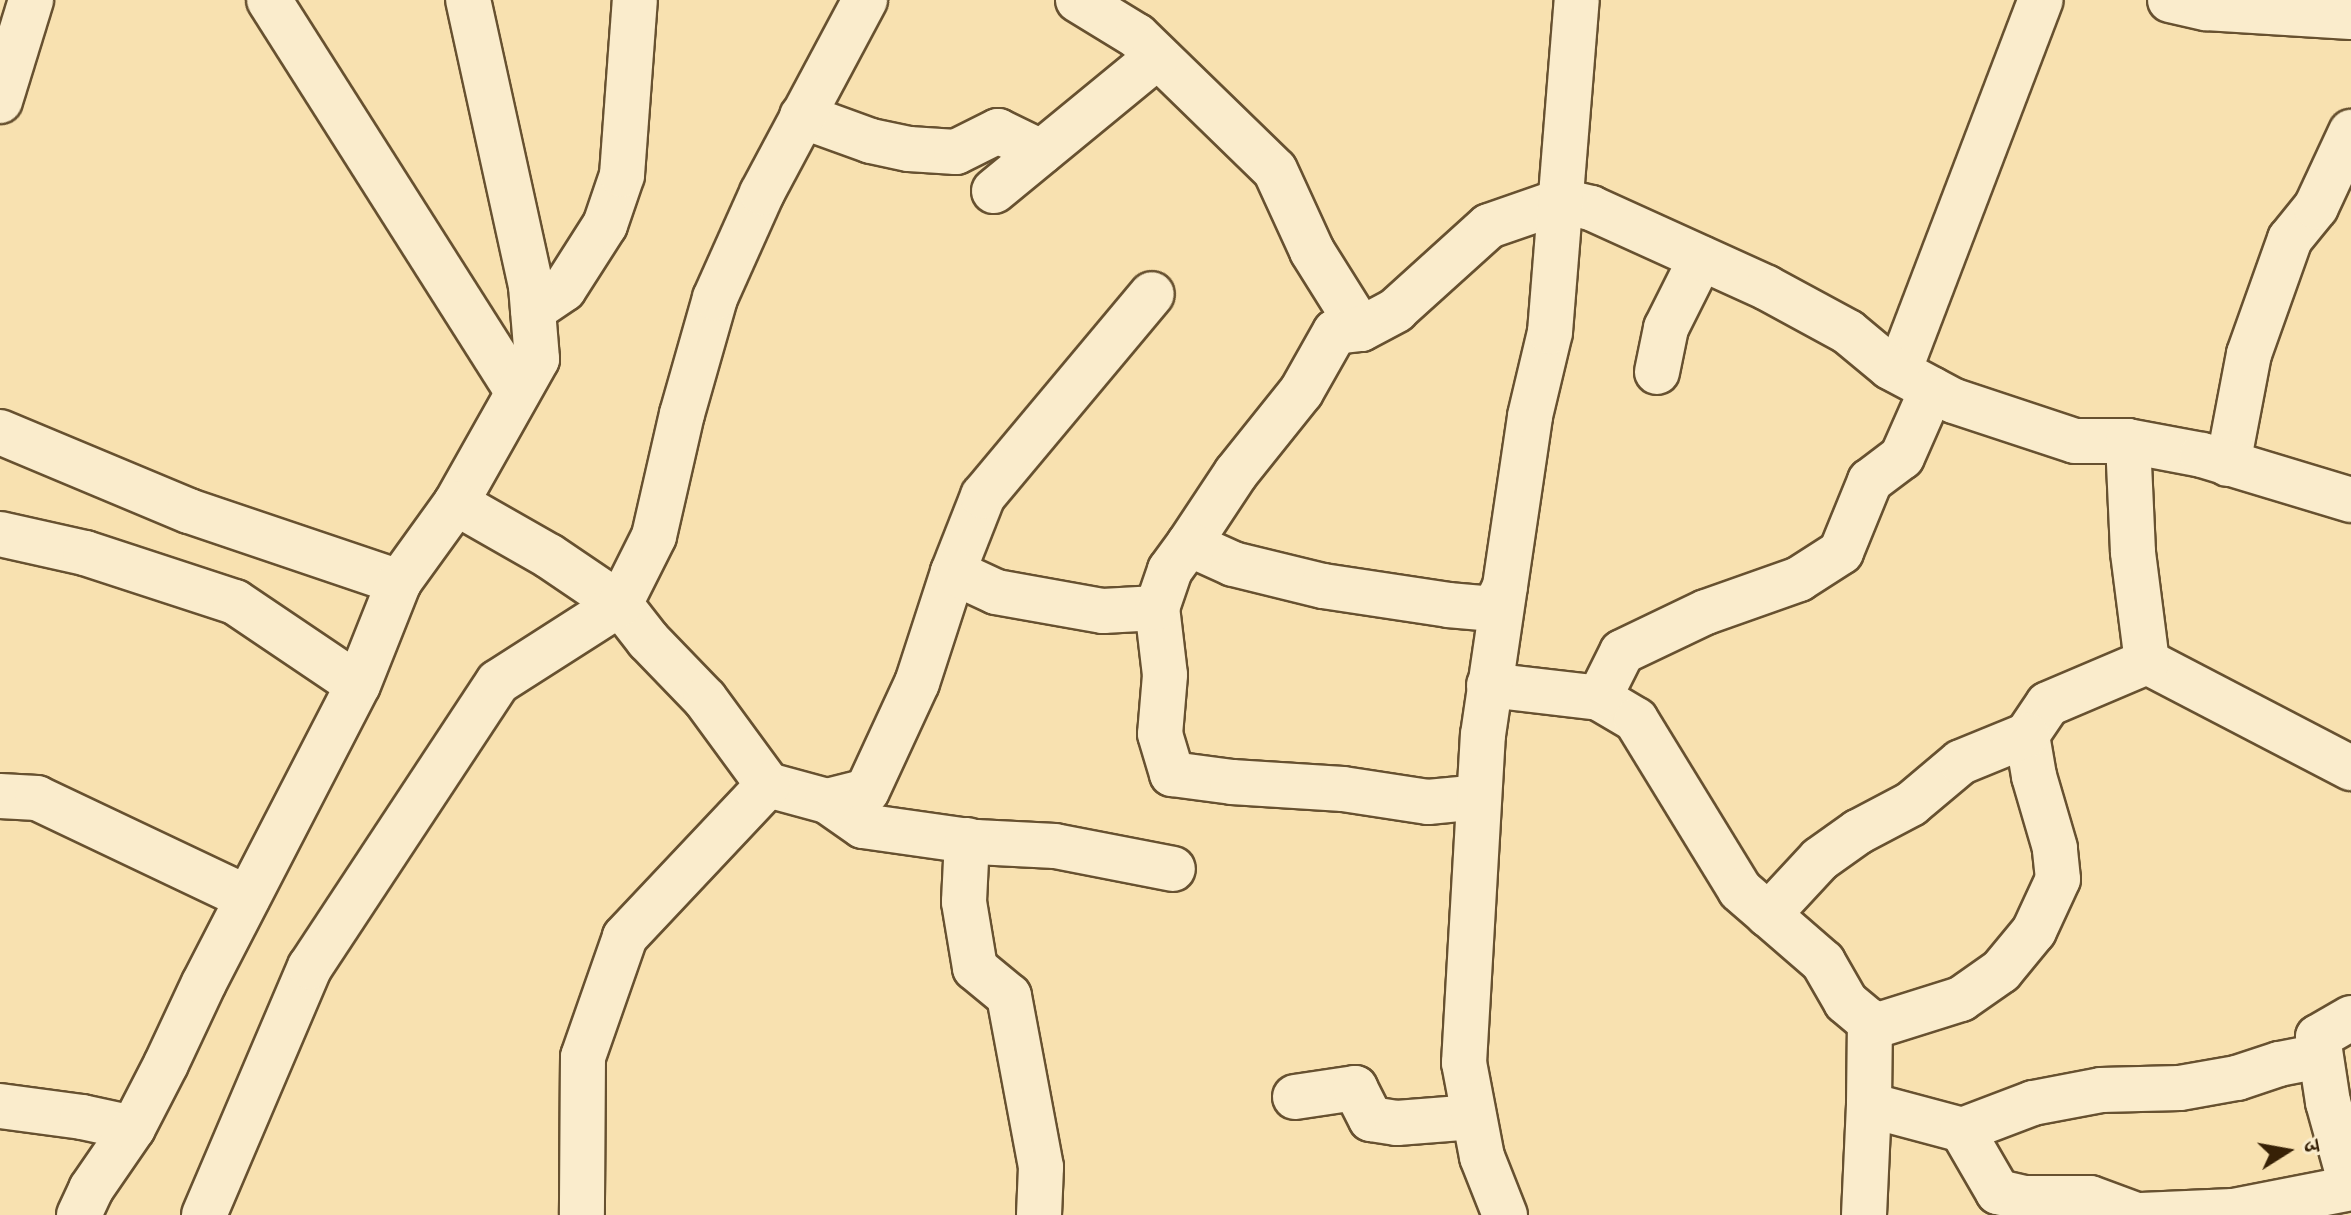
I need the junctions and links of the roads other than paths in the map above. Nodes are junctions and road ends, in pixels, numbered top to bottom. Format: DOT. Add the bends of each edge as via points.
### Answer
graph roads {
  1 [pos="31,0"];
  2 [pos="269,0"];
  3 [pos="468,0"];
  4 [pos="635,0"];
  5 [pos="865,0"];
  6 [pos="1078,0"];
  7 [pos="1577,0"];
  8 [pos="2041,0"];
  9 [pos="2170,0"];
  10 [pos="2351,17"];
  11 [pos="1157,57"];
  12 [pos="0,101"];
  13 [pos="802,116"];
  14 [pos="2351,132"];
  15 [pos="1041,152"];
  16 [pos="994,191"];
  17 [pos="1561,201"];
  18 [pos="2334,211"];
  19 [pos="1701,258"];
  20 [pos="1152,294"];
  21 [pos="533,310"];
  22 [pos="1361,329"];
  23 [pos="1657,372"];
  24 [pos="1915,380"];
  25 [pos="518,392"];
  26 [pos="0,432"];
  27 [pos="2128,441"];
  28 [pos="2228,464"];
  29 [pos="2351,500"];
  30 [pos="456,503"];
  31 [pos="0,534"];
  32 [pos="1189,544"];
  33 [pos="953,572"];
  34 [pos="399,582"];
  35 [pos="1505,586"];
  36 [pos="620,604"];
  37 [pos="1157,607"];
  38 [pos="2147,662"];
  39 [pos="358,685"];
  40 [pos="1489,685"];
  41 [pos="1599,698"];
  42 [pos="2027,735"];
  43 [pos="2351,768"];
  44 [pos="768,785"];
  45 [pos="0,796"];
  46 [pos="1479,797"];
  47 [pos="827,801"];
  48 [pos="967,840"];
  49 [pos="1173,869"];
  50 [pos="248,898"];
  51 [pos="1768,915"];
  52 [pos="2351,1018"];
  53 [pos="1870,1021"];
  54 [pos="2320,1056"];
  55 [pos="1295,1097"];
  56 [pos="1869,1105"];
  57 [pos="0,1106"];
  58 [pos="1474,1117"];
  59 [pos="133,1128"];
  60 [pos="1962,1130"];
  61 [pos="2351,1187"];
  62 [pos="2024,1206"];
  63 [pos="79,1215"];
  64 [pos="204,1215"];
  65 [pos="582,1215"];
  66 [pos="1039,1215"];
  67 [pos="1505,1215"];
  68 [pos="1864,1215"];
  69 [pos="2139,1215"];
  1 -- 12 [label="street"];
  2 -- 25 [label="street"];
  3 -- 21 [label="street"];
  4 -- 21 [label="street" via="622,175 605,225 564,289"];
  5 -- 13 [label="street"];
  6 -- 11 [label="street" via="1137,36"];
  7 -- 17 [label="street"];
  8 -- 24 [label="street"];
  9 -- 10 [label="street" via="2206,8"];
  11 -- 15 [label="street"];
  11 -- 22 [label="street" via="1275,170 1312,251"];
  13 -- 15 [label="street" via="909,149 956,152 998,131"];
  13 -- 36 [label="street" via="715,298 654,536"];
  14 -- 18 [label="street"];
  15 -- 16 [label="street"];
  17 -- 19 [label="street" via="1591,208"];
  17 -- 22 [label="street" via="1489,226 1396,310"];
  17 -- 35 [label="street" via="1550,332 1530,416"];
  18 -- 28 [label="street" via="2290,239 2249,354"];
  19 -- 23 [label="street" via="1666,328"];
  19 -- 24 [label="street" via="1848,332"];
  20 -- 33 [label="street" via="983,496"];
  21 -- 25 [label="street" via="537,359"];
  22 -- 32 [label="street" via="1335,332 1301,392 1236,473"];
  24 -- 27 [label="street" via="2016,424 2075,441"];
  24 -- 41 [label="street" via="1902,457 1870,481 1841,552 1799,579 1706,612 1622,652"];
  25 -- 30 [label="street"];
  26 -- 34 [label="street" via="189,511"];
  27 -- 28 [label="street"];
  27 -- 38 [label="street" via="2133,552"];
  28 -- 29 [label="street"];
  30 -- 34 [label="street"];
  30 -- 36 [label="street"];
  31 -- 39 [label="street" via="85,553 235,602"];
  32 -- 35 [label="street" via="1233,564 1323,586 1448,605 1494,609"];
  32 -- 37 [label="street" via="1170,570"];
  33 -- 37 [label="street" via="996,592 1103,611"];
  33 -- 47 [label="street" via="917,683 867,791"];
  34 -- 39 [label="street"];
  35 -- 40 [label="street"];
  36 -- 44 [label="street" via="705,699"];
  36 -- 64 [label="street" via="498,682 310,967"];
  37 -- 46 [label="street" via="1165,675 1160,734 1172,774 1428,802"];
  38 -- 42 [label="street" via="2048,704"];
  38 -- 43 [label="street"];
  39 -- 50 [label="street"];
  40 -- 41 [label="street"];
  40 -- 46 [label="street"];
  41 -- 51 [label="street" via="1636,720 1740,890"];
  42 -- 51 [label="street" via="1961,762 1911,804 1858,832 1820,859"];
  42 -- 53 [label="street" via="2058,879 2034,931 2001,971 1961,999 1875,1026"];
  44 -- 47 [label="street"];
  44 -- 65 [label="street" via="625,937 583,1057"];
  45 -- 50 [label="street" via="37,798"];
  46 -- 58 [label="street" via="1464,1063"];
  47 -- 48 [label="street" via="863,826"];
  48 -- 49 [label="street" via="1055,846"];
  48 -- 66 [label="street" via="964,902 975,968 1009,996 1041,1167"];
  50 -- 59 [label="street"];
  51 -- 53 [label="street" via="1823,962 1846,1002"];
  52 -- 54 [label="street" via="2318,1037"];
  53 -- 56 [label="street"];
  54 -- 60 [label="street" via="2180,1088 2101,1090 2033,1103"];
  54 -- 61 [label="street"];
  55 -- 58 [label="street" via="1355,1088 1371,1119 1397,1123"];
  56 -- 60 [label="street"];
  56 -- 68 [label="street"];
  57 -- 59 [label="street"];
  58 -- 67 [label="street" via="1482,1157"];
  59 -- 63 [label="street"];
  60 -- 62 [label="street" via="1998,1192"];
  61 -- 69 [label="street" via="2233,1211"];
  62 -- 69 [label="street" via="2090,1198"];
}
